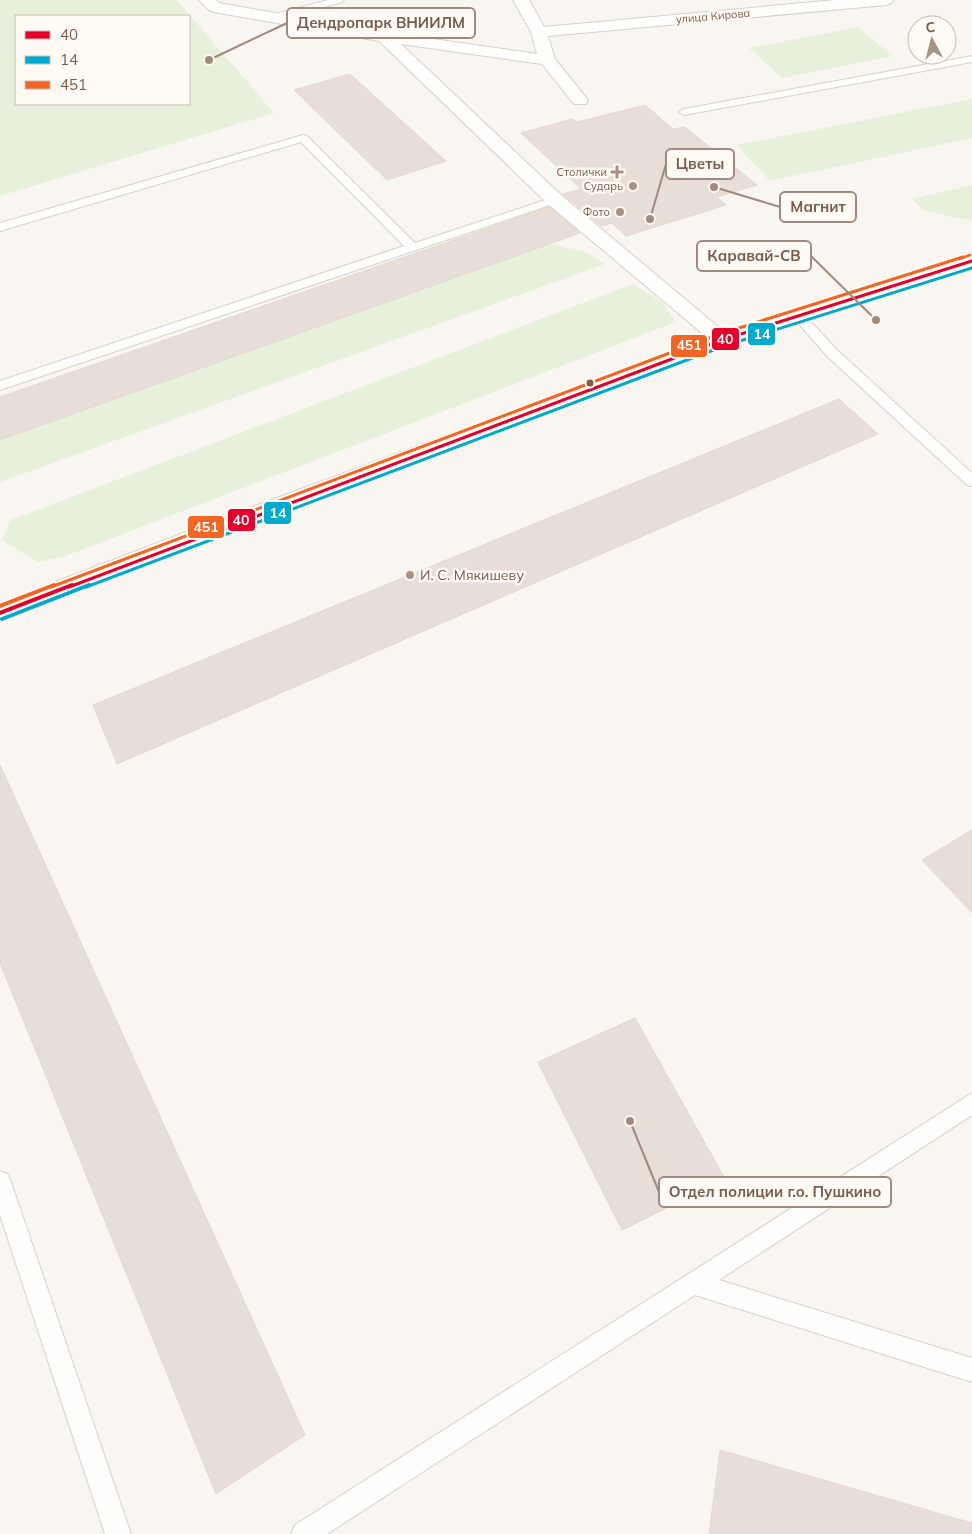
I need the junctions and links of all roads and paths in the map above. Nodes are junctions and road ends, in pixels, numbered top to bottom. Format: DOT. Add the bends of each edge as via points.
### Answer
graph roads {
  1 [pos="207,0"];
  2 [pos="339,0"];
  3 [pos="521,0"];
  4 [pos="886,0"];
  5 [pos="275,17"];
  6 [pos="539,32"];
  7 [pos="384,37"];
  8 [pos="972,59"];
  9 [pos="547,60"];
  10 [pos="580,100"];
  11 [pos="684,112"];
  12 [pos="555,200"];
  13 [pos="0,227"];
  14 [pos="412,248"];
  15 [pos="972,260"];
  16 [pos="797,314"];
  17 [pos="722,340"];
  18 [pos="0,386"];
  19 [pos="972,481"];
  20 [pos="0,613"];
  21 [pos="972,1103"];
  22 [pos="0,1182"];
  23 [pos="693,1283"];
  24 [pos="972,1370"];
  25 [pos="118,1534"];
  26 [pos="304,1534"];
  1 -- 5 [label="street" via="214,7"];
  2 -- 5 [label="lane"];
  3 -- 6 [label="street"];
  4 -- 6 [label="street, улица Кирова"];
  5 -- 7 [label="street"];
  6 -- 9 [label="street"];
  7 -- 9 [label="street"];
  7 -- 12 [label="street"];
  8 -- 11 [label="lane"];
  9 -- 10 [label="street"];
  12 -- 14 [label="lane"];
  12 -- 17 [label="street"];
  13 -- 14 [label="lane" via="303,138"];
  14 -- 18 [label="lane"];
  15 -- 16 [label="street"];
  16 -- 17 [label="street"];
  16 -- 19 [label="lane" via="832,353"];
  17 -- 20 [label="street" via="228,524"];
  21 -- 23 [label="lane"];
  22 -- 25 [label="lane"];
  23 -- 24 [label="lane"];
  23 -- 26 [label="lane"];
}
